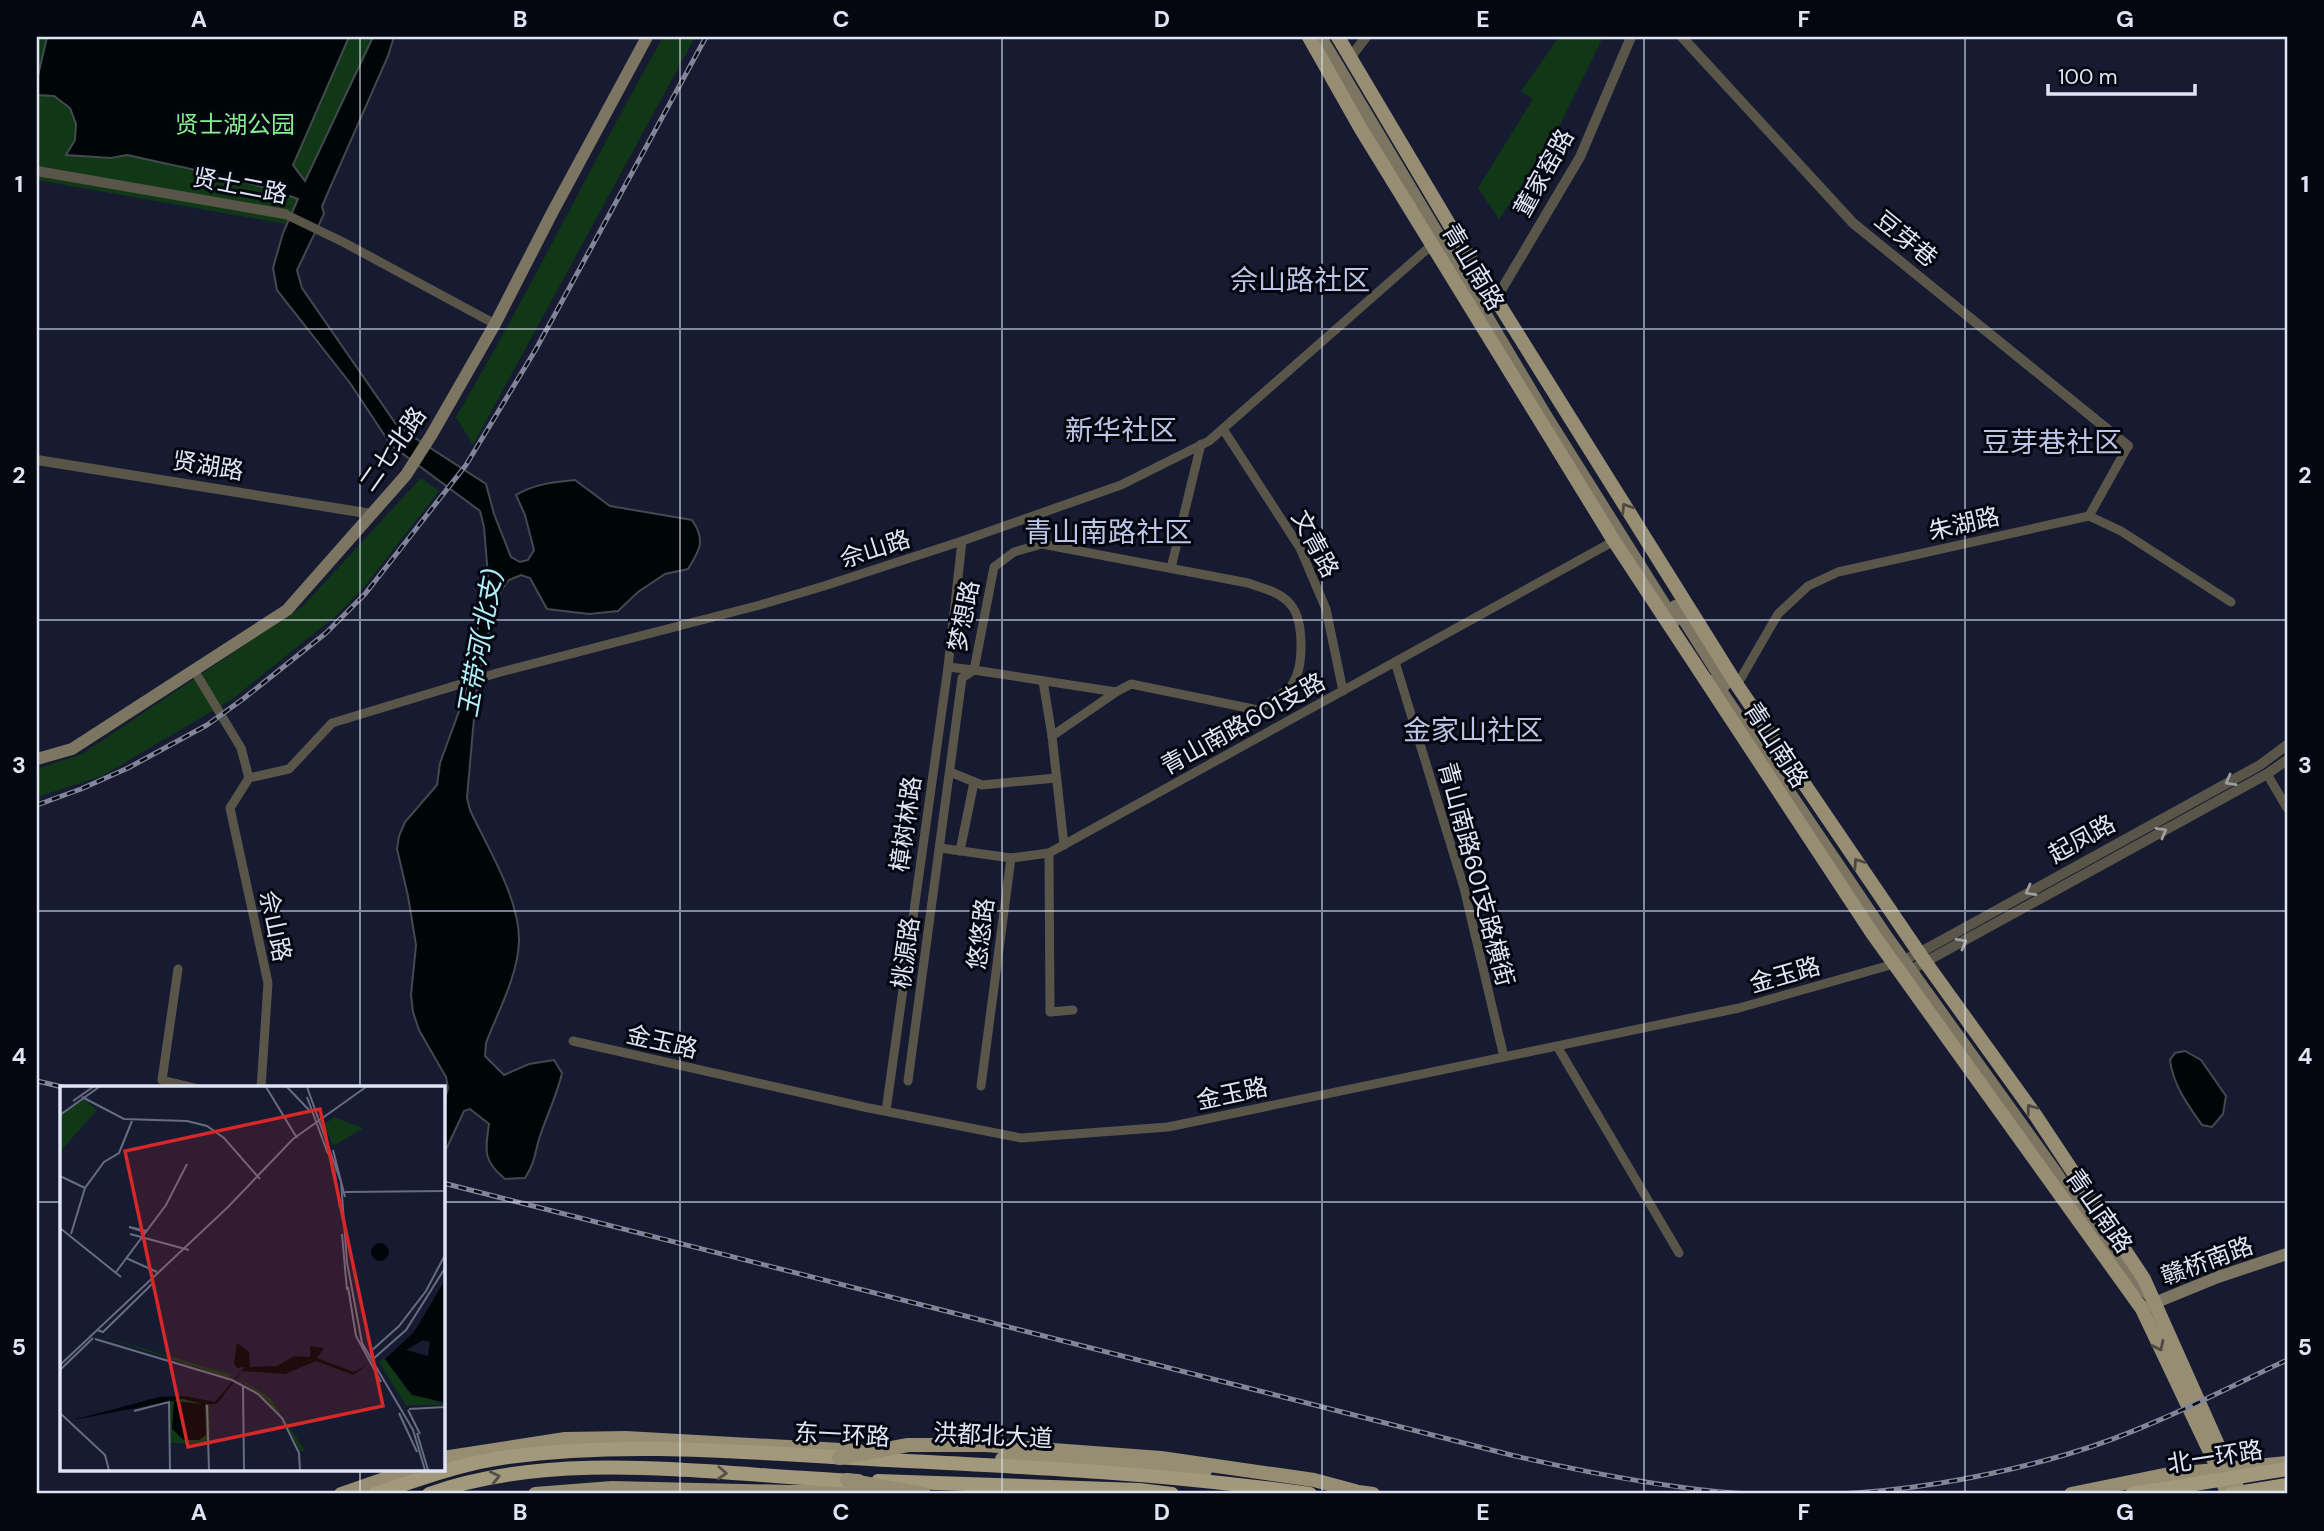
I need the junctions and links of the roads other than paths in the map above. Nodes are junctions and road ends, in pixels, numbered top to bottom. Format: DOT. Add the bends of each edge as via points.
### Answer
graph roads {
  1 [pos="647,37"];
  2 [pos="1309,37"];
  3 [pos="1321,37"];
  4 [pos="1329,37"];
  5 [pos="1338,37"];
  6 [pos="1366,37"];
  7 [pos="1631,37"];
  8 [pos="1684,37"];
  9 [pos="1350,58"];
  10 [pos="37,171"];
  11 [pos="285,214"];
  12 [pos="1442,237"];
  13 [pos="1487,311"];
  14 [pos="495,324"];
  15 [pos="1223,429"];
  16 [pos="1201,444"];
  17 [pos="2128,446"];
  18 [pos="37,462"];
  19 [pos="370,515"];
  20 [pos="2089,516"];
  21 [pos="962,541"];
  22 [pos="1614,541"];
  23 [pos="1171,568"];
  24 [pos="2231,602"];
  25 [pos="1395,662"];
  26 [pos="948,667"];
  27 [pos="194,670"];
  28 [pos="974,670"];
  29 [pos="1043,681"];
  30 [pos="1737,685"];
  31 [pos="1343,691"];
  32 [pos="1116,692"];
  33 [pos="1052,736"];
  34 [pos="2287,745"];
  35 [pos="37,759"];
  36 [pos="2287,760"];
  37 [pos="950,772"];
  38 [pos="2267,774"];
  39 [pos="249,778"];
  40 [pos="1056,778"];
  41 [pos="974,782"];
  42 [pos="2287,808"];
  43 [pos="1064,845"];
  44 [pos="940,848"];
  45 [pos="960,851"];
  46 [pos="1049,853"];
  47 [pos="1011,858"];
  48 [pos="1910,964"];
  49 [pos="178,969"];
  50 [pos="1073,1010"];
  51 [pos="573,1041"];
  52 [pos="1557,1046"];
  53 [pos="1504,1057"];
  54 [pos="908,1081"];
  55 [pos="187,1086"];
  56 [pos="261,1086"];
  57 [pos="981,1086"];
  58 [pos="886,1111"];
  59 [pos="1679,1253"];
  60 [pos="2287,1254"];
  61 [pos="2156,1302"];
  62 [pos="2142,1309"];
  63 [pos="444,1458"];
  64 [pos="839,1458"];
  65 [pos="2287,1463"];
  66 [pos="2223,1468"];
  67 [pos="2287,1469"];
  68 [pos="405,1472"];
  69 [pos="442,1472"];
  70 [pos="444,1472"];
  71 [pos="847,1480"];
  72 [pos="2287,1485"];
  73 [pos="1354,1491"];
  74 [pos="347,1493"];
  75 [pos="375,1494"];
  76 [pos="429,1494"];
  77 [pos="535,1494"];
  78 [pos="924,1494"];
  79 [pos="1079,1494"];
  80 [pos="1172,1494"];
  81 [pos="1310,1494"];
  82 [pos="1373,1494"];
  83 [pos="2071,1494"];
  84 [pos="2132,1494"];
  85 [pos="2229,1494"];
  86 [pos="2240,1494"];
  1 -- 14 [label="main road, 二七北路"];
  2 -- 12 [label="main road, 青山南路"];
  3 -- 12 [label="main road"];
  4 -- 12 [label="main road"];
  5 -- 9 [label="main road, 青山南路"];
  6 -- 9 [label="street"];
  7 -- 13 [label="street, 董家窑路" via="1580,157"];
  8 -- 17 [label="street, 豆芽巷" via="1853,223"];
  9 -- 12 [label="main road, 青山南路"];
  10 -- 11 [label="street, 贤士二路"];
  11 -- 14 [label="street, 贤士二路"];
  12 -- 13 [label="main road, 青山南路"];
  12 -- 13 [label="main road, 青山南路"];
  12 -- 15 [label="street, 佘山路"];
  13 -- 22 [label="main road, 青山南路"];
  30 -- 13 [label="main road, 青山南路, one-way"];
  13 -- 48 [label="main road" via="1547,417 1687,640"];
  14 -- 19 [label="main road, 二七北路" via="406,475"];
  15 -- 16 [label="street, 佘山路"];
  15 -- 31 [label="street, 文青路" via="1300,548 1326,609"];
  16 -- 21 [label="street, 佘山路" via="1121,485"];
  16 -- 23 [label="street"];
  17 -- 20 [label="street"];
  18 -- 19 [label="street, 贤湖路"];
  19 -- 27 [label="main road, 二七北路" via="287,610"];
  20 -- 24 [label="street" via="2121,531"];
  20 -- 30 [label="street, 朱湖路" via="1838,572 1808,586 1778,614"];
  21 -- 26 [label="street, 樟树林路"];
  21 -- 39 [label="street, 佘山路" via="760,605 460,683 332,723 289,769"];
  22 -- 25 [label="street, 青山南路601支路"];
  22 -- 48 [label="main road, 青山南路"];
  23 -- 28 [label="street, 梦想路" via="1042,544 1014,552 993,567"];
  23 -- 32 [label="street, 梦想路" via="1248,583 1273,591 1291,605 1302,654 1293,683 1258,710 1130,684"];
  25 -- 31 [label="street, 青山南路601支路"];
  25 -- 53 [label="street, 青山南路601支路横街" via="1464,888"];
  26 -- 28 [label="street"];
  26 -- 58 [label="street, 樟树林路"];
  27 -- 35 [label="main road, 二七北路" via="72,749"];
  27 -- 39 [label="street" via="241,748"];
  28 -- 29 [label="street, 梦想路"];
  28 -- 37 [label="street, 桃源路" via="962,678"];
  29 -- 32 [label="street, 梦想路"];
  29 -- 33 [label="street"];
  48 -- 30 [label="main road, 青山南路, one-way"];
  31 -- 43 [label="street, 青山南路601支路"];
  32 -- 33 [label="street"];
  33 -- 40 [label="street"];
  34 -- 48 [label="street, 起凤路, one-way" via="2260,765"];
  36 -- 38 [label="street, 起凤路"];
  37 -- 41 [label="street"];
  37 -- 44 [label="street, 桃源路"];
  38 -- 42 [label="street"];
  48 -- 38 [label="street, 起凤路, one-way"];
  39 -- 56 [label="street, 佘山路" via="230,808 268,984"];
  40 -- 41 [label="street"];
  40 -- 43 [label="street"];
  41 -- 45 [label="street"];
  43 -- 46 [label="street, 青山南路601支路"];
  44 -- 45 [label="street"];
  44 -- 54 [label="street, 桃源路"];
  45 -- 47 [label="street"];
  46 -- 47 [label="street"];
  46 -- 50 [label="street" via="1050,1012"];
  47 -- 57 [label="street, 悠悠路"];
  48 -- 52 [label="street, 金玉路" via="1740,1008"];
  61 -- 48 [label="main road, 青山南路, one-way" via="2036,1116"];
  48 -- 62 [label="main road, 青山南路"];
  49 -- 55 [label="street" via="162,1080"];
  51 -- 58 [label="street, 金玉路"];
  52 -- 53 [label="street, 金玉路"];
  52 -- 59 [label="street"];
  53 -- 58 [label="street, 金玉路" via="1168,1127 1021,1138"];
  60 -- 61 [label="main road, 赣桥南路"];
  61 -- 62 [label="main road, 赣桥南路"];
  61 -- 66 [label="main road, 青山南路"];
  62 -- 66 [label="main road, 青山南路, one-way"];
  63 -- 73 [label="main road, 洪都北大道" via="565,1439 626,1438 1146,1464"];
  64 -- 70 [label="highway, 东一环路" via="573,1451 505,1457"];
  64 -- 73 [label="main road, bridge" via="908,1445 986,1445 1161,1458 1314,1479"];
  64 -- 81 [label="highway, 东一环路, bridge" via="1136,1474"];
  65 -- 66 [label="main road"];
  66 -- 83 [label="main road"];
  66 -- 85 [label="main road"];
  66 -- 86 [label="main road"];
  67 -- 84 [label="highway, 北一环路, bridge"];
  68 -- 74 [label="main road"];
  69 -- 75 [label="highway, 东一环路"];
  76 -- 71 [label="highway, 东一环路, one-way" via="507,1474 575,1469"];
  71 -- 78 [label="main road, bridge"];
  71 -- 80 [label="highway, 东一环路, bridge"];
  72 -- 85 [label="highway, 北一环路, bridge"];
  73 -- 82 [label="main road, 洪都北大道"];
  77 -- 79 [label="main road" via="612,1488 790,1492 900,1487"];
}
